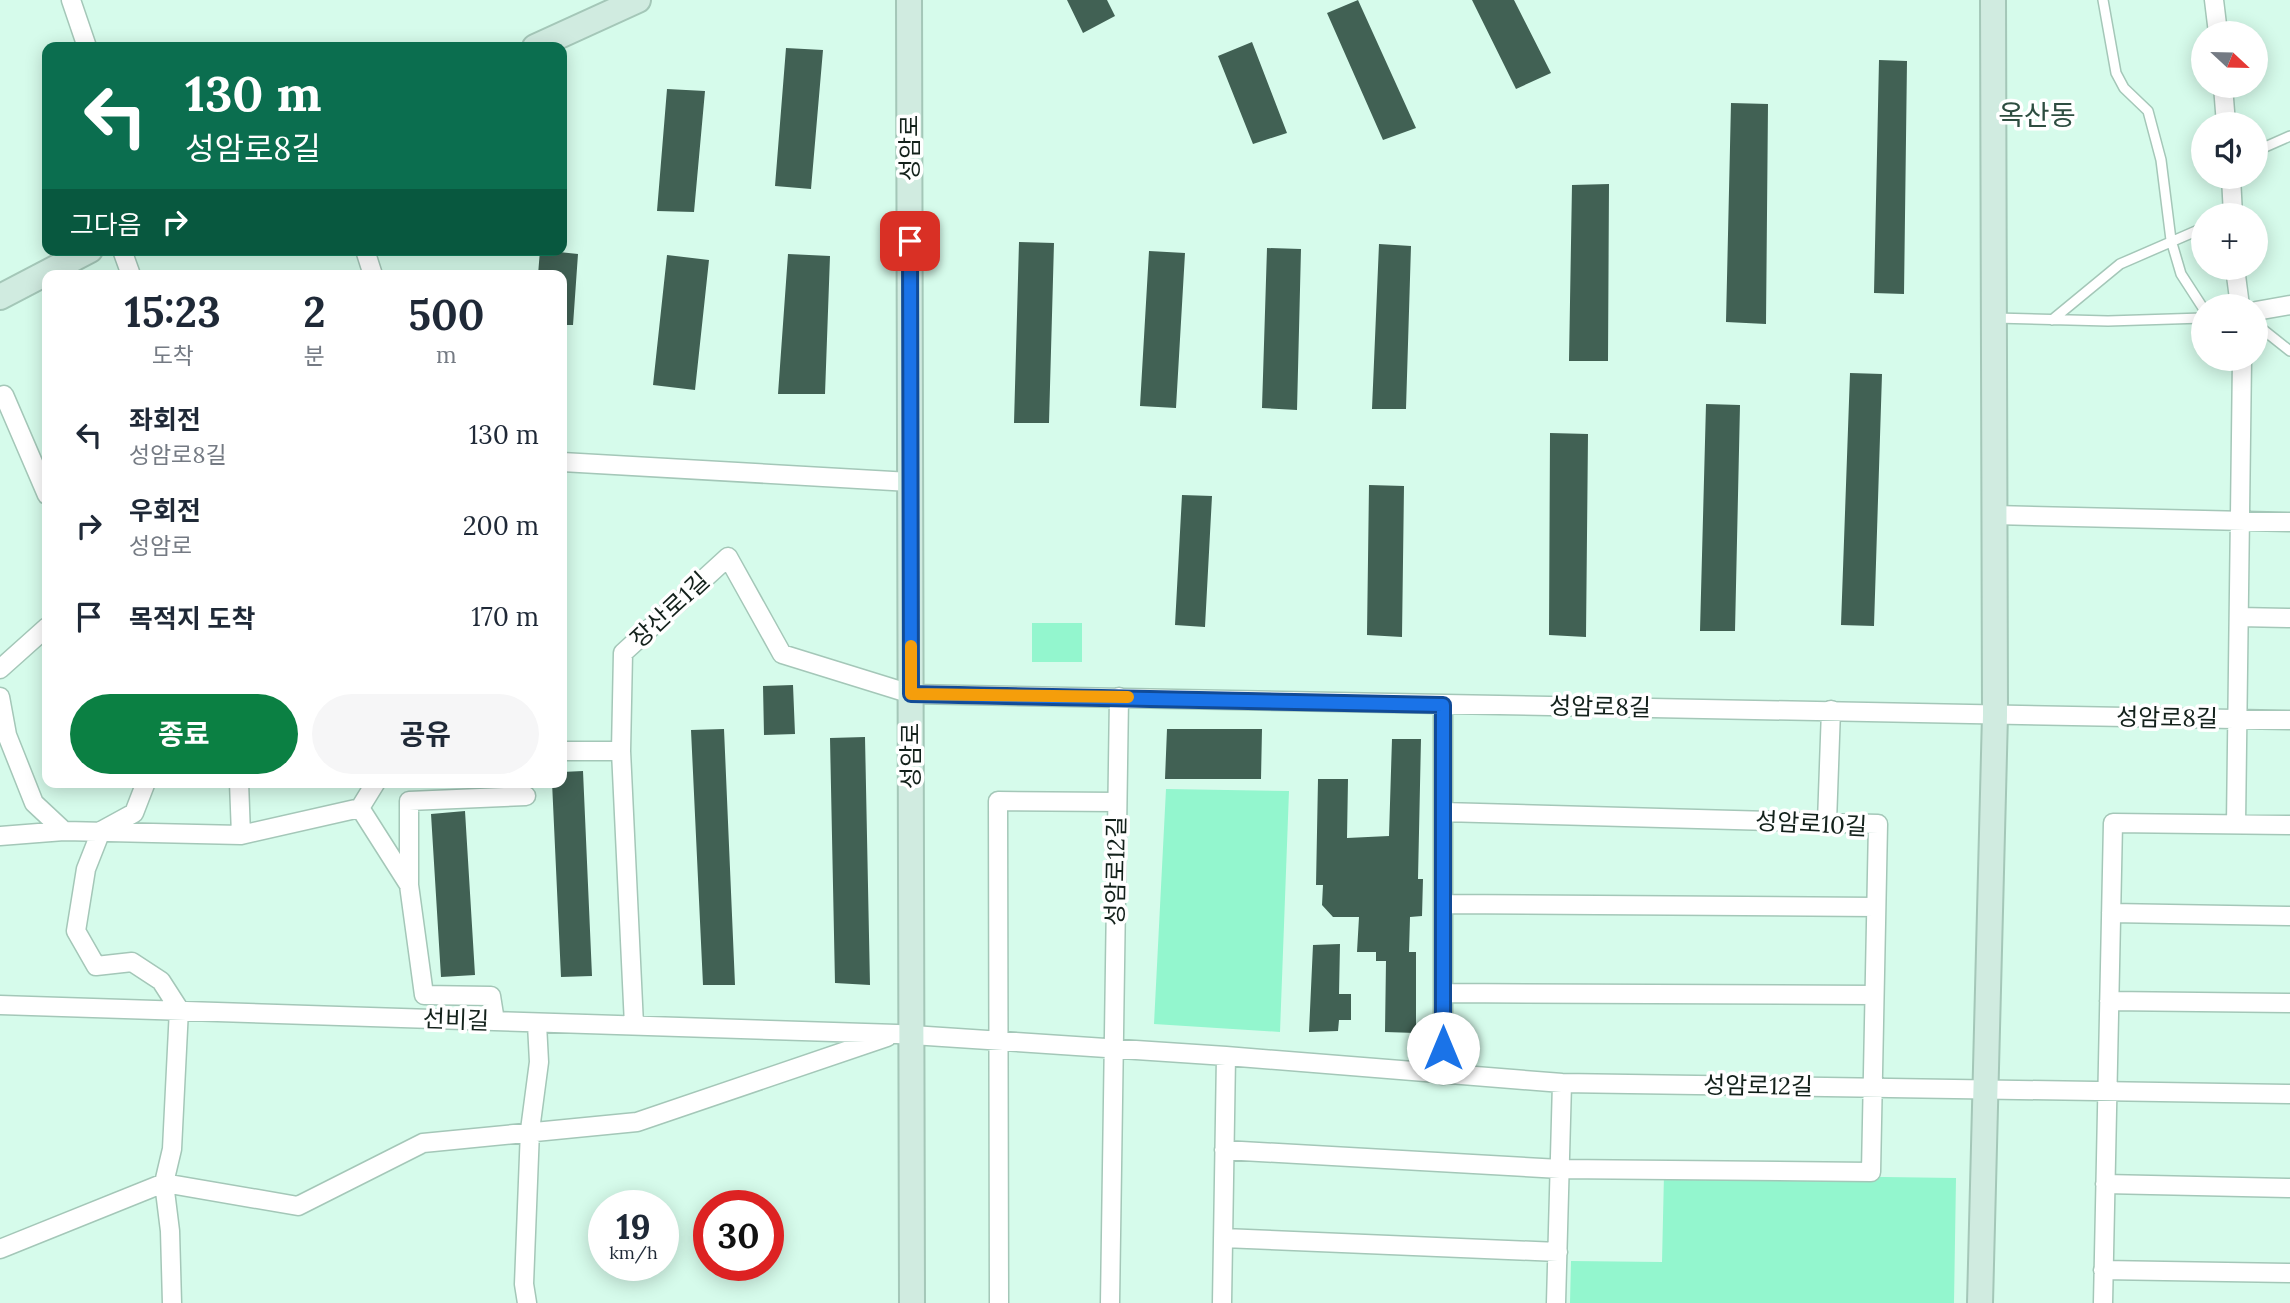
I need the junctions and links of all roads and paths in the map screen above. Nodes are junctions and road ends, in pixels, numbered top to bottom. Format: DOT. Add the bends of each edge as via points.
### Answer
graph roads {
  1 [pos="71,0"];
  2 [pos="638,0"];
  3 [pos="909,0"];
  4 [pos="1993,0"];
  5 [pos="2104,0"];
  6 [pos="2214,0"];
  7 [pos="2217,21"];
  8 [pos="85,42"];
  9 [pos="547,42"];
  10 [pos="2290,136"];
  11 [pos="2268,146"];
  12 [pos="2191,232"];
  13 [pos="2171,240"];
  14 [pos="79,256"];
  15 [pos="52,270"];
  16 [pos="42,275"];
  17 [pos="2194,294"];
  18 [pos="0,297"];
  19 [pos="2290,305"];
  20 [pos="2268,309"];
  21 [pos="1994,317"];
  22 [pos="2191,318"];
  23 [pos="2052,320"];
  24 [pos="2268,334"];
  25 [pos="2290,351"];
  26 [pos="2242,371"];
  27 [pos="4,395"];
  28 [pos="567,462"];
  29 [pos="910,482"];
  30 [pos="42,483"];
  31 [pos="1994,515"];
  32 [pos="2240,520"];
  33 [pos="2290,522"];
  34 [pos="728,557"];
  35 [pos="2239,617"];
  36 [pos="2290,618"];
  37 [pos="42,631"];
  38 [pos="0,669"];
  39 [pos="911,694"];
  40 [pos="0,697"];
  41 [pos="1119,697"];
  42 [pos="1443,705"];
  43 [pos="1831,710"];
  44 [pos="1995,715"];
  45 [pos="2238,719"];
  46 [pos="2290,720"];
  47 [pos="567,751"];
  48 [pos="621,751"];
  49 [pos="144,788"];
  50 [pos="239,788"];
  51 [pos="372,788"];
  52 [pos="526,796"];
  53 [pos="1117,802"];
  54 [pos="360,808"];
  55 [pos="1443,812"];
  56 [pos="1827,822"];
  57 [pos="2236,824"];
  58 [pos="2290,825"];
  59 [pos="64,831"];
  60 [pos="101,831"];
  61 [pos="241,835"];
  62 [pos="0,836"];
  63 [pos="409,885"];
  64 [pos="1443,904"];
  65 [pos="1876,907"];
  66 [pos="2111,913"];
  67 [pos="2290,916"];
  68 [pos="1443,993"];
  69 [pos="1874,995"];
  70 [pos="2109,1001"];
  71 [pos="2290,1003"];
  72 [pos="0,1005"];
  73 [pos="178,1009"];
  74 [pos="495,1021"];
  75 [pos="537,1024"];
  76 [pos="634,1025"];
  77 [pos="904,1034"];
  78 [pos="998,1040"];
  79 [pos="1114,1047"];
  80 [pos="1226,1056"];
  81 [pos="1443,1074"];
  82 [pos="1562,1083"];
  83 [pos="1872,1087"];
  84 [pos="1985,1092"];
  85 [pos="2107,1093"];
  86 [pos="2290,1094"];
  87 [pos="530,1130"];
  88 [pos="1224,1150"];
  89 [pos="1559,1169"];
  90 [pos="164,1183"];
  91 [pos="2105,1184"];
  92 [pos="2290,1188"];
  93 [pos="1223,1238"];
  94 [pos="0,1249"];
  95 [pos="1558,1252"];
  96 [pos="2104,1270"];
  97 [pos="2290,1273"];
  98 [pos="172,1303"];
  99 [pos="527,1303"];
  100 [pos="912,1303"];
  101 [pos="999,1303"];
  102 [pos="1110,1303"];
  103 [pos="1222,1303"];
  104 [pos="1556,1303"];
  105 [pos="1980,1303"];
  106 [pos="2103,1303"];
  1 -- 8 [label="street"];
  2 -- 9 [label="street"];
  3 -- 29 [label="street, 성암로"];
  4 -- 21 [label="street"];
  5 -- 13 [label="lane" via="2116,73 2124,88 2148,111 2161,160"];
  6 -- 7 [label="street"];
  10 -- 11 [label="lane"];
  12 -- 13 [label="lane"];
  13 -- 17 [label="lane" via="2180,274"];
  13 -- 23 [label="lane" via="2120,264"];
  14 -- 15 [label="street"];
  16 -- 18 [label="street"];
  19 -- 20 [label="street"];
  21 -- 23 [label="lane"];
  21 -- 31 [label="street"];
  22 -- 23 [label="lane"];
  24 -- 25 [label="lane"];
  26 -- 32 [label="street"];
  27 -- 30 [label="street"];
  28 -- 29 [label="street"];
  29 -- 39 [label="street, 성암로"];
  31 -- 32 [label="street"];
  31 -- 44 [label="street"];
  32 -- 33 [label="street"];
  32 -- 35 [label="street"];
  34 -- 39 [label="street, 성암로8길" via="782,654"];
  34 -- 48 [label="street, 장산로1길" via="623,653"];
  35 -- 36 [label="street"];
  35 -- 45 [label="street"];
  37 -- 38 [label="street"];
  39 -- 41 [label="street, 성암로8길"];
  39 -- 77 [label="street, 성암로"];
  40 -- 59 [label="street" via="7,735 34,803"];
  41 -- 42 [label="street, 성암로8길"];
  41 -- 53 [label="street"];
  42 -- 43 [label="street, 성암로8길"];
  42 -- 55 [label="street"];
  43 -- 44 [label="street, 성암로8길"];
  43 -- 56 [label="street"];
  44 -- 45 [label="street, 성암로8길"];
  44 -- 84 [label="street"];
  45 -- 46 [label="street, 성암로8길"];
  45 -- 57 [label="street"];
  47 -- 48 [label="street"];
  48 -- 76 [label="street, 장산로1길"];
  49 -- 60 [label="street" via="134,813"];
  50 -- 61 [label="street"];
  51 -- 54 [label="street"];
  52 -- 63 [label="street" via="409,801"];
  53 -- 78 [label="street, 성암로12길" via="998,800"];
  53 -- 79 [label="street, 성암로12길"];
  54 -- 61 [label="street"];
  54 -- 63 [label="street"];
  55 -- 56 [label="street, 성암로10길"];
  55 -- 64 [label="street"];
  56 -- 65 [label="street, 성암로10길" via="1878,824"];
  57 -- 58 [label="street"];
  57 -- 66 [label="street" via="2113,823"];
  59 -- 60 [label="street"];
  59 -- 62 [label="street"];
  60 -- 61 [label="street"];
  60 -- 73 [label="street" via="86,869 76,931 96,966 132,962 161,981"];
  63 -- 74 [label="street" via="424,995 491,996"];
  64 -- 65 [label="street"];
  64 -- 68 [label="street"];
  65 -- 69 [label="street, 성암로10길"];
  66 -- 67 [label="street"];
  66 -- 70 [label="street"];
  68 -- 69 [label="street"];
  68 -- 81 [label="street"];
  69 -- 83 [label="street, 성암로10길"];
  70 -- 71 [label="street"];
  70 -- 85 [label="street"];
  72 -- 73 [label="street, 선비길"];
  73 -- 74 [label="street, 선비길"];
  73 -- 90 [label="street" via="172,1149"];
  74 -- 75 [label="street, 선비길"];
  75 -- 76 [label="street, 선비길"];
  75 -- 87 [label="street" via="537,1096"];
  76 -- 77 [label="street, 선비길"];
  77 -- 78 [label="street, 성암로12길"];
  77 -- 87 [label="street" via="637,1122"];
  77 -- 100 [label="street, 성암로"];
  78 -- 79 [label="street, 성암로12길"];
  78 -- 101 [label="street, 성암로12길"];
  79 -- 80 [label="street, 성암로12길"];
  79 -- 102 [label="street, 성암로12길"];
  80 -- 81 [label="street, 성암로12길"];
  80 -- 88 [label="street"];
  81 -- 82 [label="street, 성암로12길"];
  82 -- 83 [label="street, 성암로12길"];
  82 -- 89 [label="street"];
  83 -- 84 [label="street, 성암로12길"];
  83 -- 89 [label="street, 성암로10길" via="1871,1172"];
  84 -- 85 [label="street, 성암로12길"];
  84 -- 105 [label="street"];
  85 -- 86 [label="street, 성암로12길"];
  85 -- 91 [label="street"];
  87 -- 90 [label="street" via="423,1143 298,1206"];
  87 -- 99 [label="street"];
  88 -- 89 [label="street"];
  88 -- 93 [label="street"];
  89 -- 95 [label="street"];
  90 -- 94 [label="street"];
  90 -- 98 [label="street"];
  91 -- 92 [label="street"];
  91 -- 96 [label="street"];
  93 -- 95 [label="street"];
  93 -- 103 [label="street"];
  95 -- 104 [label="street"];
  96 -- 97 [label="street"];
  96 -- 106 [label="street"];
}
